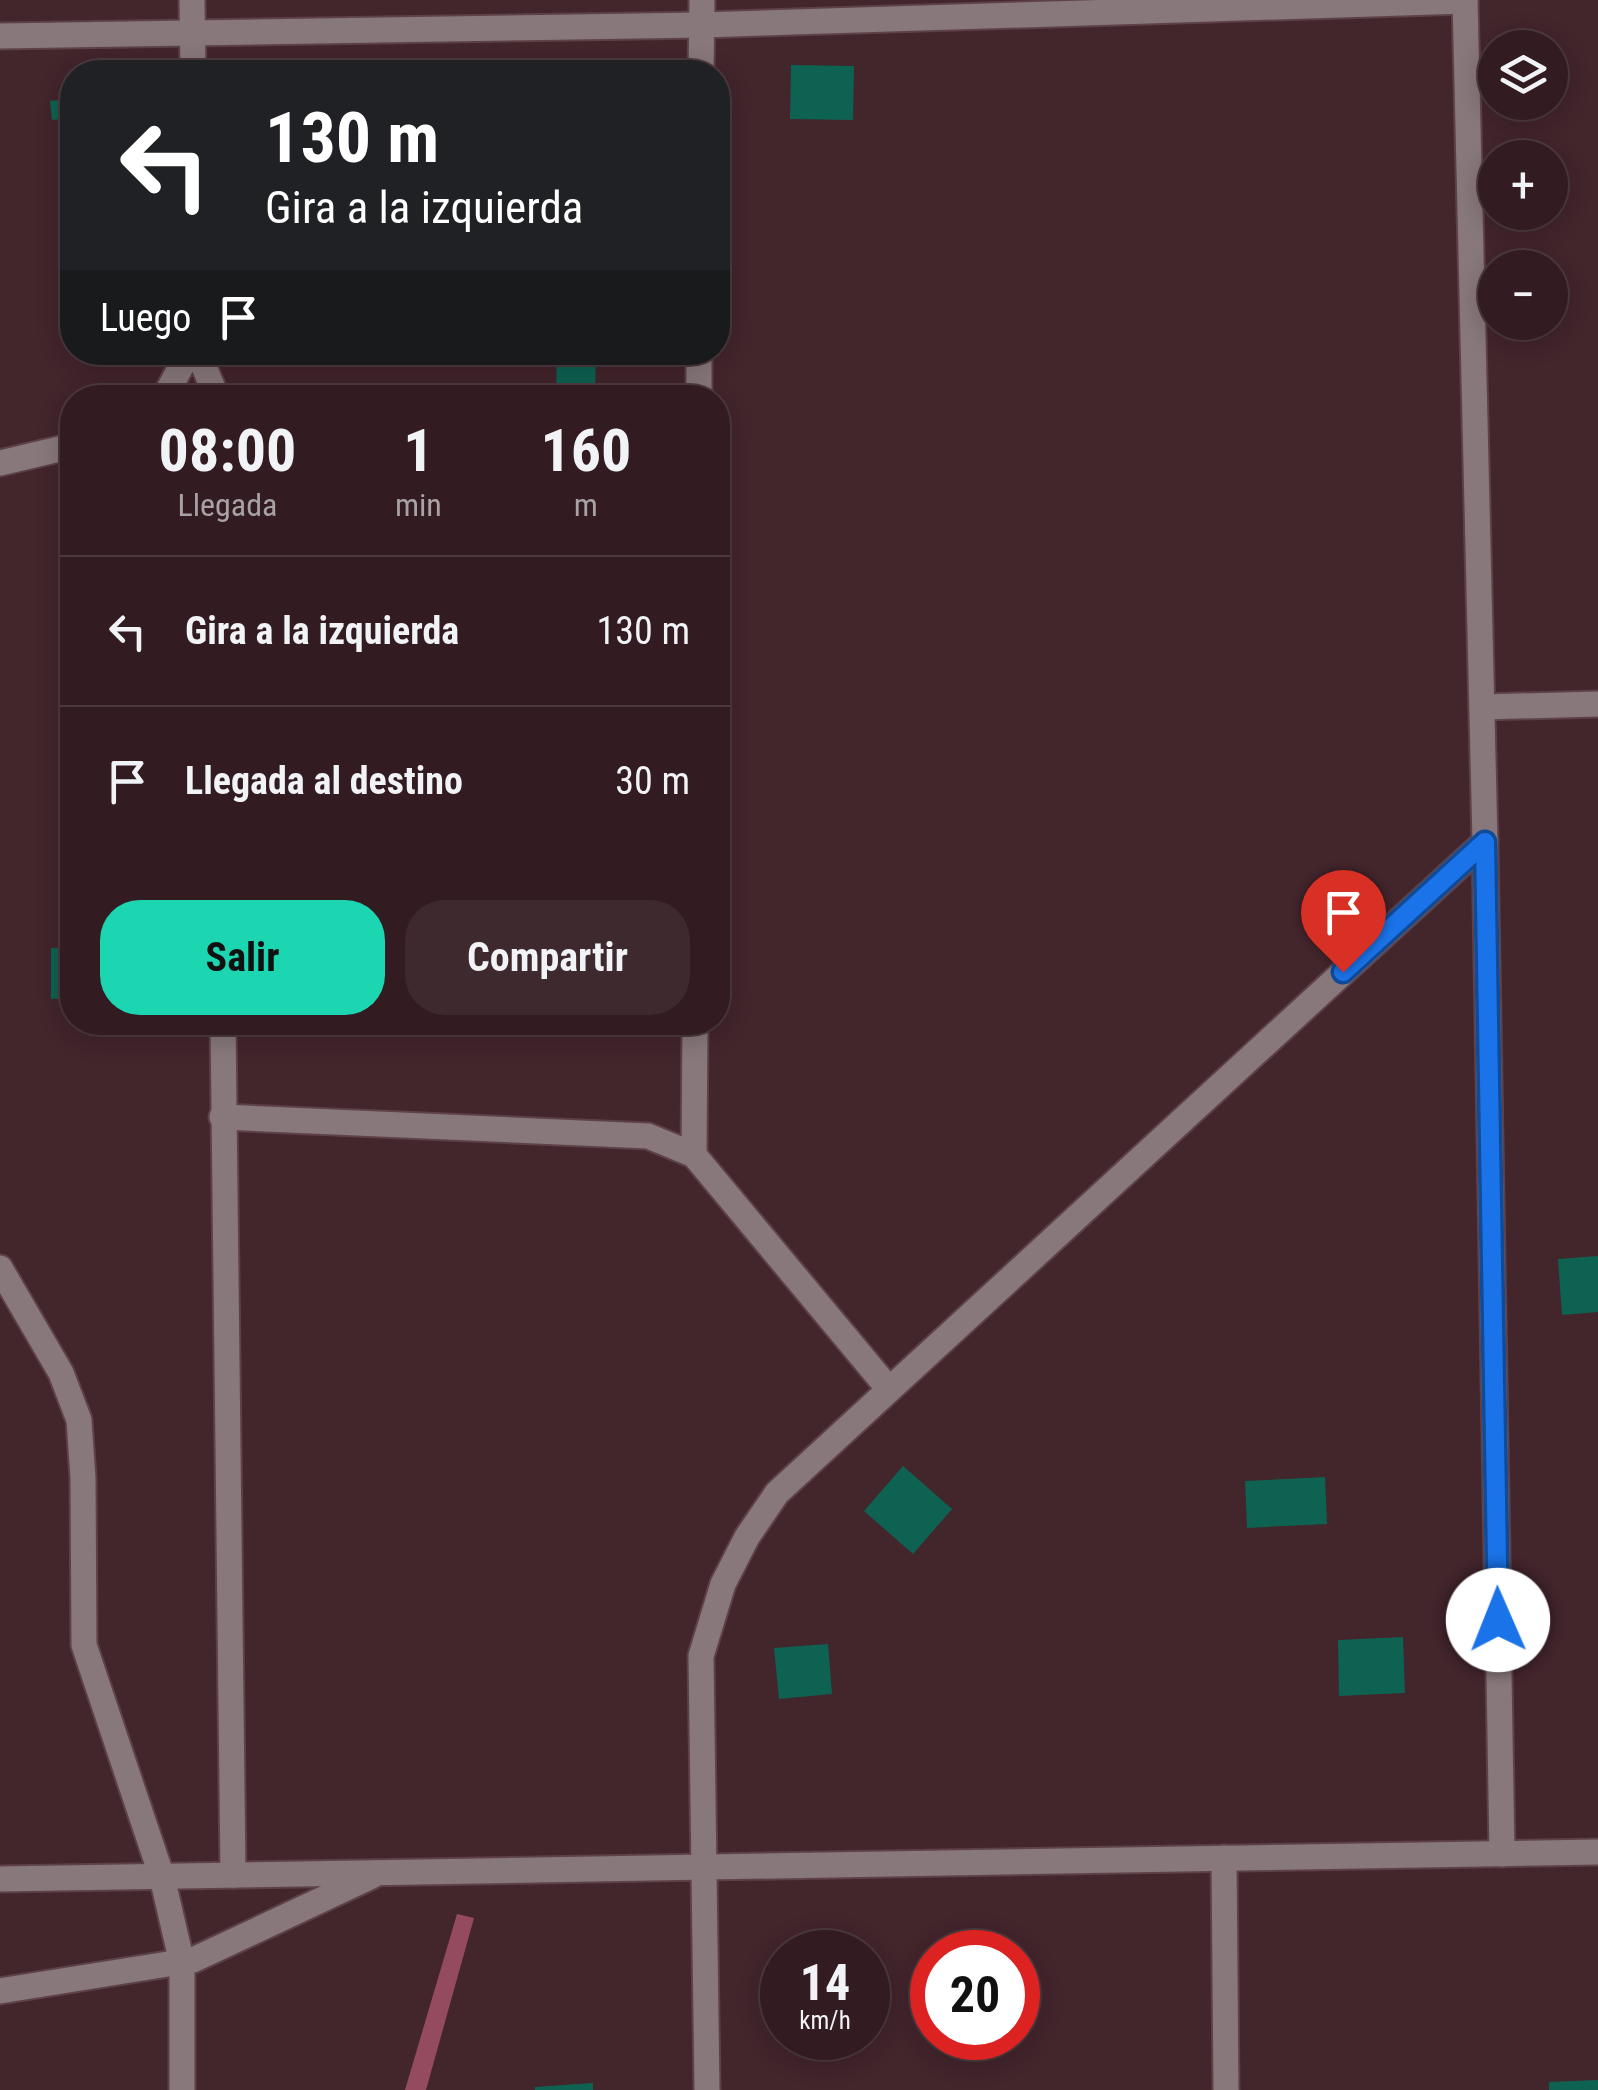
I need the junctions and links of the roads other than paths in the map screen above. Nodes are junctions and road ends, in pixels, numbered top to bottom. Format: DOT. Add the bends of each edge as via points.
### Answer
graph roads {
  1 [pos="192,0"];
  2 [pos="1465,0"];
  3 [pos="702,12"];
  4 [pos="192,35"];
  5 [pos="0,36"];
  6 [pos="192,60"];
  7 [pos="701,60"];
  8 [pos="60,449"];
  9 [pos="0,462"];
  10 [pos="1598,704"];
  11 [pos="1482,707"];
  12 [pos="1485,842"];
  13 [pos="223,1035"];
  14 [pos="695,1035"];
  15 [pos="222,1117"];
  16 [pos="694,1155"];
  17 [pos="0,1268"];
  18 [pos="888,1388"];
  19 [pos="1598,1852"];
  20 [pos="1502,1854"];
  21 [pos="1224,1858"];
  22 [pos="704,1867"];
  23 [pos="381,1872"];
  24 [pos="233,1875"];
  25 [pos="162,1877"];
  26 [pos="0,1879"];
  27 [pos="182,1963"];
  28 [pos="0,1991"];
  29 [pos="182,2090"];
  30 [pos="707,2090"];
  31 [pos="1226,2090"];
  1 -- 4 [label="street"];
  2 -- 3 [label="street"];
  2 -- 11 [label="street"];
  3 -- 4 [label="street"];
  3 -- 7 [label="street"];
  4 -- 5 [label="street"];
  4 -- 6 [label="street"];
  8 -- 9 [label="street"];
  10 -- 11 [label="street"];
  11 -- 12 [label="street"];
  12 -- 18 [label="street"];
  12 -- 20 [label="street"];
  13 -- 15 [label="street"];
  14 -- 16 [label="street"];
  15 -- 16 [label="street" via="648,1136"];
  15 -- 24 [label="street"];
  16 -- 18 [label="street"];
  17 -- 25 [label="street" via="61,1373 79,1420 84,1644"];
  18 -- 22 [label="street" via="777,1493 723,1584 701,1656"];
  19 -- 20 [label="street"];
  20 -- 21 [label="street"];
  21 -- 22 [label="street"];
  21 -- 31 [label="street"];
  22 -- 23 [label="street"];
  22 -- 30 [label="street"];
  23 -- 24 [label="street"];
  23 -- 27 [label="street"];
  24 -- 25 [label="street"];
  25 -- 26 [label="street"];
  25 -- 27 [label="street"];
  27 -- 28 [label="street"];
  27 -- 29 [label="street"];
}
